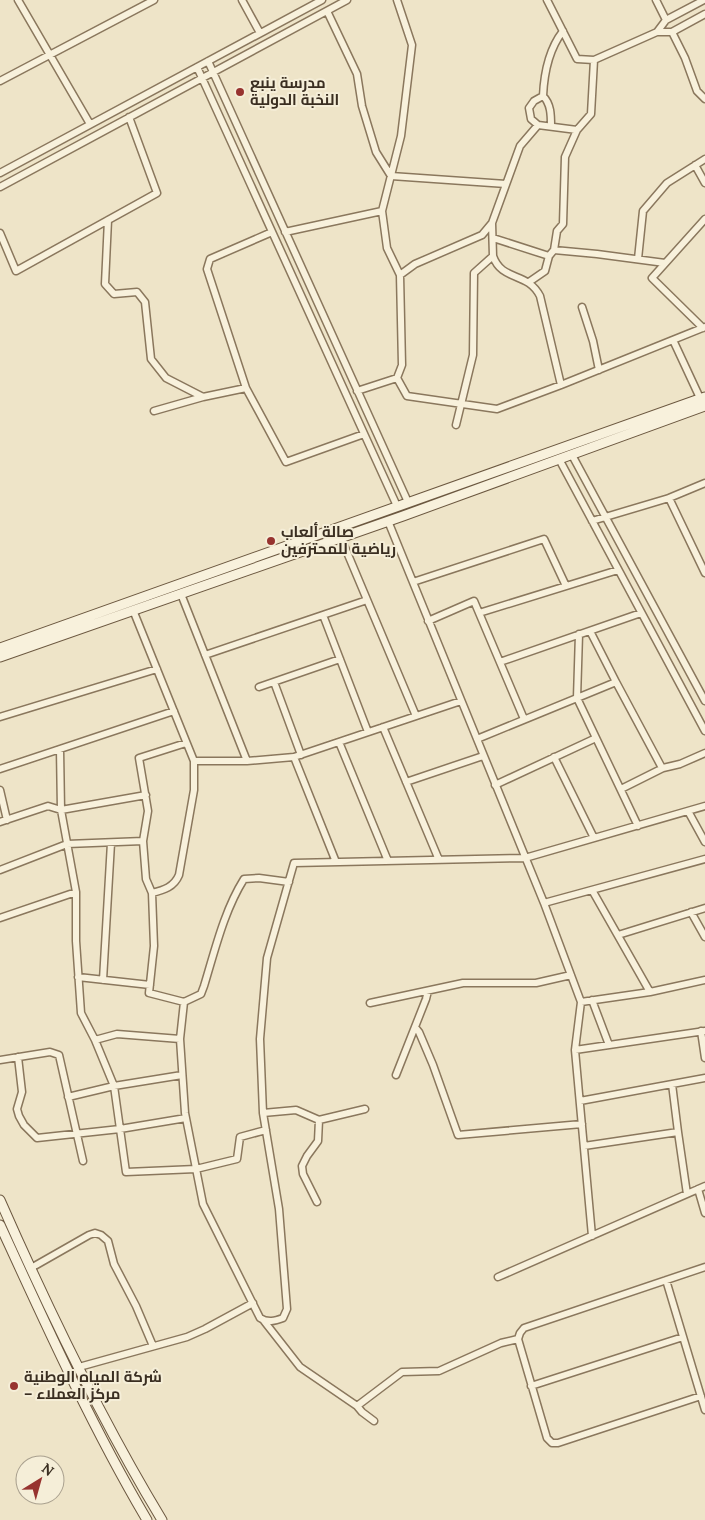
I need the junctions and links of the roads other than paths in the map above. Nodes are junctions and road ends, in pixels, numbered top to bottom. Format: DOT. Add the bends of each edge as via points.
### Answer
graph roads {
  1 [pos="18,0"];
  2 [pos="154,0"];
  3 [pos="242,0"];
  4 [pos="322,0"];
  5 [pos="347,0"];
  6 [pos="397,0"];
  7 [pos="547,0"];
  8 [pos="656,0"];
  9 [pos="704,0"];
  10 [pos="327,11"];
  11 [pos="705,14"];
  12 [pos="666,20"];
  13 [pos="563,31"];
  14 [pos="657,32"];
  15 [pos="672,32"];
  16 [pos="260,33"];
  17 [pos="50,55"];
  18 [pos="594,60"];
  19 [pos="208,61"];
  20 [pos="197,67"];
  21 [pos="213,72"];
  22 [pos="202,78"];
  23 [pos="0,81"];
  24 [pos="543,96"];
  25 [pos="705,99"];
  26 [pos="129,118"];
  27 [pos="90,124"];
  28 [pos="538,125"];
  29 [pos="551,126"];
  30 [pos="577,130"];
  31 [pos="705,159"];
  32 [pos="696,165"];
  33 [pos="0,173"];
  34 [pos="391,176"];
  35 [pos="705,183"];
  36 [pos="506,184"];
  37 [pos="0,187"];
  38 [pos="382,210"];
  39 [pos="705,219"];
  40 [pos="108,220"];
  41 [pos="492,223"];
  42 [pos="272,232"];
  43 [pos="286,232"];
  44 [pos="0,233"];
  45 [pos="493,238"];
  46 [pos="552,253"];
  47 [pos="493,256"];
  48 [pos="638,260"];
  49 [pos="665,263"];
  50 [pos="400,275"];
  51 [pos="529,282"];
  52 [pos="582,307"];
  53 [pos="704,327"];
  54 [pos="673,340"];
  55 [pos="598,370"];
  56 [pos="397,378"];
  57 [pos="561,385"];
  58 [pos="246,388"];
  59 [pos="357,391"];
  60 [pos="203,397"];
  61 [pos="704,403"];
  62 [pos="462,404"];
  63 [pos="154,411"];
  64 [pos="456,426"];
  65 [pos="364,434"];
  66 [pos="572,455"];
  67 [pos="559,459"];
  68 [pos="705,483"];
  69 [pos="668,498"];
  70 [pos="408,502"];
  71 [pos="397,506"];
  72 [pos="605,516"];
  73 [pos="388,521"];
  74 [pos="592,521"];
  75 [pos="341,538"];
  76 [pos="702,561"];
  77 [pos="618,570"];
  78 [pos="705,573"];
  79 [pos="412,582"];
  80 [pos="566,586"];
  81 [pos="181,594"];
  82 [pos="367,600"];
  83 [pos="133,610"];
  84 [pos="642,613"];
  85 [pos="479,614"];
  86 [pos="323,615"];
  87 [pos="428,621"];
  88 [pos="590,631"];
  89 [pos="579,634"];
  90 [pos="0,648"];
  91 [pos="205,655"];
  92 [pos="0,657"];
  93 [pos="340,659"];
  94 [pos="500,662"];
  95 [pos="157,669"];
  96 [pos="274,682"];
  97 [pos="616,682"];
  98 [pos="259,687"];
  99 [pos="703,691"];
  100 [pos="577,698"];
  101 [pos="461,701"];
  102 [pos="705,701"];
  103 [pos="174,711"];
  104 [pos="416,716"];
  105 [pos="0,717"];
  106 [pos="524,719"];
  107 [pos="383,727"];
  108 [pos="705,731"];
  109 [pos="368,732"];
  110 [pos="596,738"];
  111 [pos="476,739"];
  112 [pos="339,742"];
  113 [pos="186,743"];
  114 [pos="60,749"];
  115 [pos="705,753"];
  116 [pos="302,755"];
  117 [pos="483,756"];
  118 [pos="294,757"];
  119 [pos="554,757"];
  120 [pos="194,761"];
  121 [pos="247,761"];
  122 [pos="661,766"];
  123 [pos="0,769"];
  124 [pos="406,782"];
  125 [pos="495,785"];
  126 [pos="621,789"];
  127 [pos="0,790"];
  128 [pos="146,795"];
  129 [pos="705,806"];
  130 [pos="61,810"];
  131 [pos="688,811"];
  132 [pos="8,820"];
  133 [pos="0,822"];
  134 [pos="638,826"];
  135 [pos="594,838"];
  136 [pos="143,841"];
  137 [pos="705,842"];
  138 [pos="111,843"];
  139 [pos="67,844"];
  140 [pos="525,858"];
  141 [pos="705,859"];
  142 [pos="438,860"];
  143 [pos="388,861"];
  144 [pos="336,862"];
  145 [pos="0,870"];
  146 [pos="289,882"];
  147 [pos="592,890"];
  148 [pos="76,892"];
  149 [pos="152,893"];
  150 [pos="544,903"];
  151 [pos="705,908"];
  152 [pos="691,912"];
  153 [pos="0,918"];
  154 [pos="618,935"];
  155 [pos="705,937"];
  156 [pos="571,976"];
  157 [pos="78,977"];
  158 [pos="103,980"];
  159 [pos="705,980"];
  160 [pos="150,985"];
  161 [pos="428,991"];
  162 [pos="650,992"];
  163 [pos="592,1000"];
  164 [pos="184,1002"];
  165 [pos="581,1002"];
  166 [pos="370,1004"];
  167 [pos="414,1027"];
  168 [pos="703,1031"];
  169 [pos="180,1039"];
  170 [pos="95,1040"];
  171 [pos="609,1045"];
  172 [pos="575,1050"];
  173 [pos="18,1057"];
  174 [pos="705,1058"];
  175 [pos="0,1060"];
  176 [pos="182,1075"];
  177 [pos="396,1075"];
  178 [pos="705,1078"];
  179 [pos="672,1084"];
  180 [pos="114,1086"];
  181 [pos="68,1097"];
  182 [pos="580,1101"];
  183 [pos="365,1109"];
  184 [pos="263,1113"];
  185 [pos="186,1118"];
  186 [pos="319,1120"];
  187 [pos="582,1124"];
  188 [pos="120,1129"];
  189 [pos="266,1130"];
  190 [pos="678,1132"];
  191 [pos="76,1134"];
  192 [pos="584,1146"];
  193 [pos="84,1161"];
  194 [pos="196,1169"];
  195 [pos="705,1186"];
  196 [pos="698,1189"];
  197 [pos="688,1194"];
  198 [pos="0,1200"];
  199 [pos="317,1202"];
  200 [pos="705,1213"];
  201 [pos="0,1225"];
  202 [pos="592,1236"];
  203 [pos="705,1266"];
  204 [pos="31,1268"];
  205 [pos="498,1277"];
  206 [pos="666,1280"];
  207 [pos="253,1303"];
  208 [pos="264,1321"];
  209 [pos="683,1337"];
  210 [pos="518,1339"];
  211 [pos="153,1346"];
  212 [pos="79,1367"];
  213 [pos="531,1386"];
  214 [pos="701,1396"];
  215 [pos="357,1406"];
  216 [pos="705,1410"];
  217 [pos="374,1421"];
  218 [pos="147,1520"];
  219 [pos="162,1520"];
  1 -- 17 [label="street"];
  2 -- 17 [label="street"];
  3 -- 16 [label="street"];
  4 -- 16 [label="street"];
  5 -- 10 [label="street"];
  6 -- 34 [label="street" via="412,46 401,136"];
  7 -- 13 [label="street"];
  8 -- 12 [label="street"];
  9 -- 12 [label="street"];
  10 -- 21 [label="street"];
  10 -- 34 [label="street" via="357,74 362,106 376,152"];
  11 -- 15 [label="street"];
  12 -- 14 [label="street"];
  13 -- 18 [label="street" via="577,58"];
  13 -- 24 [label="street" via="548,65"];
  14 -- 15 [label="street"];
  14 -- 18 [label="street"];
  15 -- 25 [label="street" via="697,91"];
  16 -- 19 [label="street"];
  17 -- 23 [label="street"];
  17 -- 27 [label="street"];
  18 -- 30 [label="street" via="591,114"];
  19 -- 20 [label="street"];
  19 -- 21 [label="street"];
  20 -- 22 [label="street"];
  20 -- 27 [label="street"];
  21 -- 22 [label="street"];
  21 -- 43 [label="street"];
  22 -- 26 [label="street"];
  22 -- 42 [label="street"];
  24 -- 28 [label="street" via="529,108 531,119"];
  24 -- 29 [label="street" via="551,114"];
  26 -- 37 [label="street"];
  26 -- 40 [label="street" via="157,193"];
  27 -- 33 [label="street"];
  28 -- 29 [label="street"];
  28 -- 36 [label="street" via="520,146"];
  29 -- 30 [label="street"];
  30 -- 46 [label="street" via="565,157 563,224 557,231"];
  31 -- 32 [label="street"];
  32 -- 35 [label="street"];
  32 -- 48 [label="street" via="667,183 643,211"];
  34 -- 36 [label="street"];
  34 -- 38 [label="street"];
  36 -- 41 [label="street"];
  38 -- 43 [label="street"];
  38 -- 50 [label="street" via="387,248"];
  39 -- 49 [label="street"];
  40 -- 44 [label="street" via="16,271"];
  40 -- 60 [label="street" via="105,284 114,294 137,292 145,302 151,359 166,378"];
  41 -- 45 [label="street"];
  41 -- 50 [label="street" via="482,235 415,264"];
  42 -- 58 [label="street" via="210,259 207,269"];
  42 -- 65 [label="street"];
  43 -- 59 [label="street"];
  45 -- 46 [label="street"];
  45 -- 47 [label="street"];
  46 -- 48 [label="street"];
  46 -- 51 [label="street" via="545,271"];
  47 -- 51 [label="street" via="500,270"];
  47 -- 62 [label="street" via="474,273 473,355"];
  48 -- 49 [label="street"];
  49 -- 53 [label="street" via="652,278"];
  50 -- 56 [label="street" via="402,364"];
  51 -- 57 [label="street" via="540,296"];
  52 -- 55 [label="street"];
  53 -- 54 [label="street"];
  54 -- 55 [label="street"];
  54 -- 61 [label="street"];
  55 -- 57 [label="street"];
  56 -- 59 [label="street"];
  56 -- 62 [label="street" via="406,396"];
  57 -- 62 [label="street" via="497,409"];
  58 -- 60 [label="street"];
  58 -- 65 [label="street" via="286,462"];
  59 -- 70 [label="street"];
  60 -- 63 [label="street"];
  61 -- 66 [label="main road"];
  61 -- 70 [label="main road"];
  62 -- 64 [label="street"];
  65 -- 71 [label="street"];
  66 -- 67 [label="main road"];
  66 -- 72 [label="street"];
  67 -- 73 [label="main road"];
  67 -- 74 [label="street"];
  68 -- 69 [label="street"];
  69 -- 72 [label="street"];
  69 -- 76 [label="street"];
  70 -- 71 [label="main road"];
  71 -- 90 [label="main road"];
  72 -- 74 [label="street"];
  72 -- 99 [label="street"];
  73 -- 75 [label="main road"];
  73 -- 79 [label="street"];
  74 -- 77 [label="street"];
  75 -- 81 [label="main road"];
  75 -- 82 [label="street"];
  76 -- 78 [label="street"];
  77 -- 80 [label="street"];
  77 -- 84 [label="street"];
  79 -- 80 [label="street" via="544,539"];
  79 -- 87 [label="street"];
  80 -- 85 [label="street"];
  81 -- 83 [label="main road"];
  81 -- 91 [label="street"];
  82 -- 86 [label="street"];
  82 -- 104 [label="street"];
  83 -- 92 [label="main road"];
  83 -- 95 [label="street"];
  84 -- 88 [label="street"];
  84 -- 108 [label="street"];
  85 -- 87 [label="street" via="474,601"];
  85 -- 94 [label="street"];
  86 -- 91 [label="street"];
  86 -- 93 [label="street"];
  87 -- 101 [label="street"];
  88 -- 89 [label="street"];
  88 -- 97 [label="street"];
  89 -- 94 [label="street"];
  89 -- 100 [label="street"];
  91 -- 121 [label="street"];
  93 -- 96 [label="street"];
  93 -- 109 [label="street"];
  94 -- 106 [label="street"];
  95 -- 103 [label="street"];
  95 -- 105 [label="street"];
  96 -- 98 [label="street"];
  96 -- 116 [label="street"];
  97 -- 100 [label="street"];
  97 -- 122 [label="street"];
  99 -- 102 [label="street"];
  100 -- 106 [label="street"];
  100 -- 110 [label="street"];
  101 -- 104 [label="street"];
  101 -- 111 [label="street"];
  103 -- 113 [label="street"];
  103 -- 114 [label="street"];
  104 -- 107 [label="street"];
  106 -- 111 [label="street"];
  107 -- 109 [label="street"];
  107 -- 124 [label="street"];
  109 -- 112 [label="street"];
  110 -- 119 [label="street"];
  110 -- 126 [label="street"];
  111 -- 117 [label="street"];
  112 -- 116 [label="street"];
  112 -- 143 [label="street"];
  113 -- 120 [label="street"];
  113 -- 128 [label="street" via="139,758"];
  114 -- 123 [label="street"];
  114 -- 130 [label="street"];
  115 -- 126 [label="street" via="663,768"];
  116 -- 118 [label="street"];
  117 -- 124 [label="street"];
  117 -- 125 [label="street"];
  118 -- 121 [label="street"];
  118 -- 144 [label="street"];
  119 -- 125 [label="street"];
  119 -- 135 [label="street"];
  120 -- 121 [label="street"];
  120 -- 149 [label="street" via="194,790 179,875 176,882 165,890"];
  124 -- 142 [label="street"];
  125 -- 140 [label="street"];
  126 -- 134 [label="street"];
  127 -- 132 [label="street"];
  128 -- 130 [label="street"];
  128 -- 136 [label="street" via="148,810"];
  129 -- 131 [label="street"];
  130 -- 132 [label="street" via="48,806"];
  130 -- 139 [label="street"];
  131 -- 134 [label="street"];
  131 -- 137 [label="street"];
  132 -- 133 [label="street"];
  134 -- 135 [label="street"];
  135 -- 140 [label="street"];
  136 -- 138 [label="street"];
  136 -- 149 [label="street" via="146,879"];
  138 -- 139 [label="street"];
  138 -- 158 [label="street"];
  139 -- 145 [label="street"];
  139 -- 148 [label="street"];
  140 -- 142 [label="street"];
  140 -- 150 [label="street"];
  141 -- 147 [label="street"];
  142 -- 143 [label="street"];
  143 -- 144 [label="street"];
  144 -- 146 [label="street" via="294,863"];
  146 -- 164 [label="street" via="244,879 222,927 204,986 200,994"];
  146 -- 184 [label="street" via="267,958 260,1039"];
  147 -- 150 [label="street"];
  147 -- 154 [label="street"];
  148 -- 153 [label="street"];
  148 -- 157 [label="street"];
  149 -- 160 [label="street" via="154,946"];
  150 -- 156 [label="street"];
  151 -- 152 [label="street"];
  152 -- 154 [label="street"];
  152 -- 155 [label="street"];
  154 -- 162 [label="street"];
  156 -- 161 [label="street" via="536,983 463,983"];
  156 -- 165 [label="street"];
  157 -- 158 [label="street"];
  157 -- 170 [label="street" via="80,1013"];
  158 -- 160 [label="street"];
  159 -- 162 [label="street"];
  160 -- 164 [label="street" via="149,993"];
  161 -- 166 [label="street"];
  161 -- 167 [label="street"];
  162 -- 163 [label="street"];
  163 -- 165 [label="street"];
  163 -- 171 [label="street"];
  164 -- 169 [label="street"];
  165 -- 172 [label="street"];
  167 -- 177 [label="street"];
  167 -- 187 [label="street" via="433,1065 458,1135"];
  168 -- 171 [label="street"];
  168 -- 174 [label="street"];
  169 -- 170 [label="street" via="117,1034"];
  169 -- 176 [label="street"];
  170 -- 180 [label="street"];
  171 -- 172 [label="street"];
  172 -- 182 [label="street"];
  173 -- 175 [label="street"];
  173 -- 181 [label="street" via="50,1052 59,1055"];
  173 -- 191 [label="street" via="22,1092 17,1109 24,1125 37,1138"];
  176 -- 180 [label="street"];
  176 -- 185 [label="street"];
  178 -- 179 [label="street"];
  179 -- 182 [label="street"];
  179 -- 190 [label="street"];
  180 -- 181 [label="street"];
  180 -- 188 [label="street"];
  181 -- 191 [label="street"];
  182 -- 187 [label="street"];
  183 -- 186 [label="street"];
  184 -- 186 [label="street" via="296,1110"];
  184 -- 189 [label="street"];
  185 -- 188 [label="street"];
  185 -- 194 [label="street"];
  186 -- 199 [label="street" via="318,1141 302,1166"];
  187 -- 192 [label="street"];
  188 -- 191 [label="street"];
  188 -- 194 [label="street" via="126,1172"];
  189 -- 194 [label="street" via="240,1137 237,1159"];
  189 -- 208 [label="street" via="279,1209 287,1309 283,1318 275,1322"];
  190 -- 192 [label="street"];
  190 -- 197 [label="street"];
  191 -- 193 [label="street"];
  192 -- 202 [label="street"];
  194 -- 207 [label="street" via="203,1204"];
  195 -- 196 [label="street"];
  196 -- 197 [label="street"];
  196 -- 200 [label="street"];
  197 -- 202 [label="street"];
  198 -- 204 [label="main road"];
  201 -- 218 [label="main road" via="94,1424"];
  202 -- 205 [label="street"];
  203 -- 206 [label="street"];
  204 -- 211 [label="street" via="89,1235 101,1235 108,1241 114,1264"];
  204 -- 212 [label="main road"];
  206 -- 209 [label="street"];
  206 -- 210 [label="street" via="524,1328"];
  207 -- 208 [label="street"];
  207 -- 211 [label="street" via="187,1337"];
  208 -- 215 [label="street" via="300,1367"];
  209 -- 213 [label="street"];
  209 -- 214 [label="street"];
  210 -- 213 [label="street"];
  210 -- 215 [label="street" via="501,1343 439,1371 402,1372"];
  211 -- 212 [label="street"];
  212 -- 219 [label="main road"];
  213 -- 214 [label="street" via="547,1438 552,1443"];
  214 -- 216 [label="street"];
  215 -- 217 [label="street"];
}
